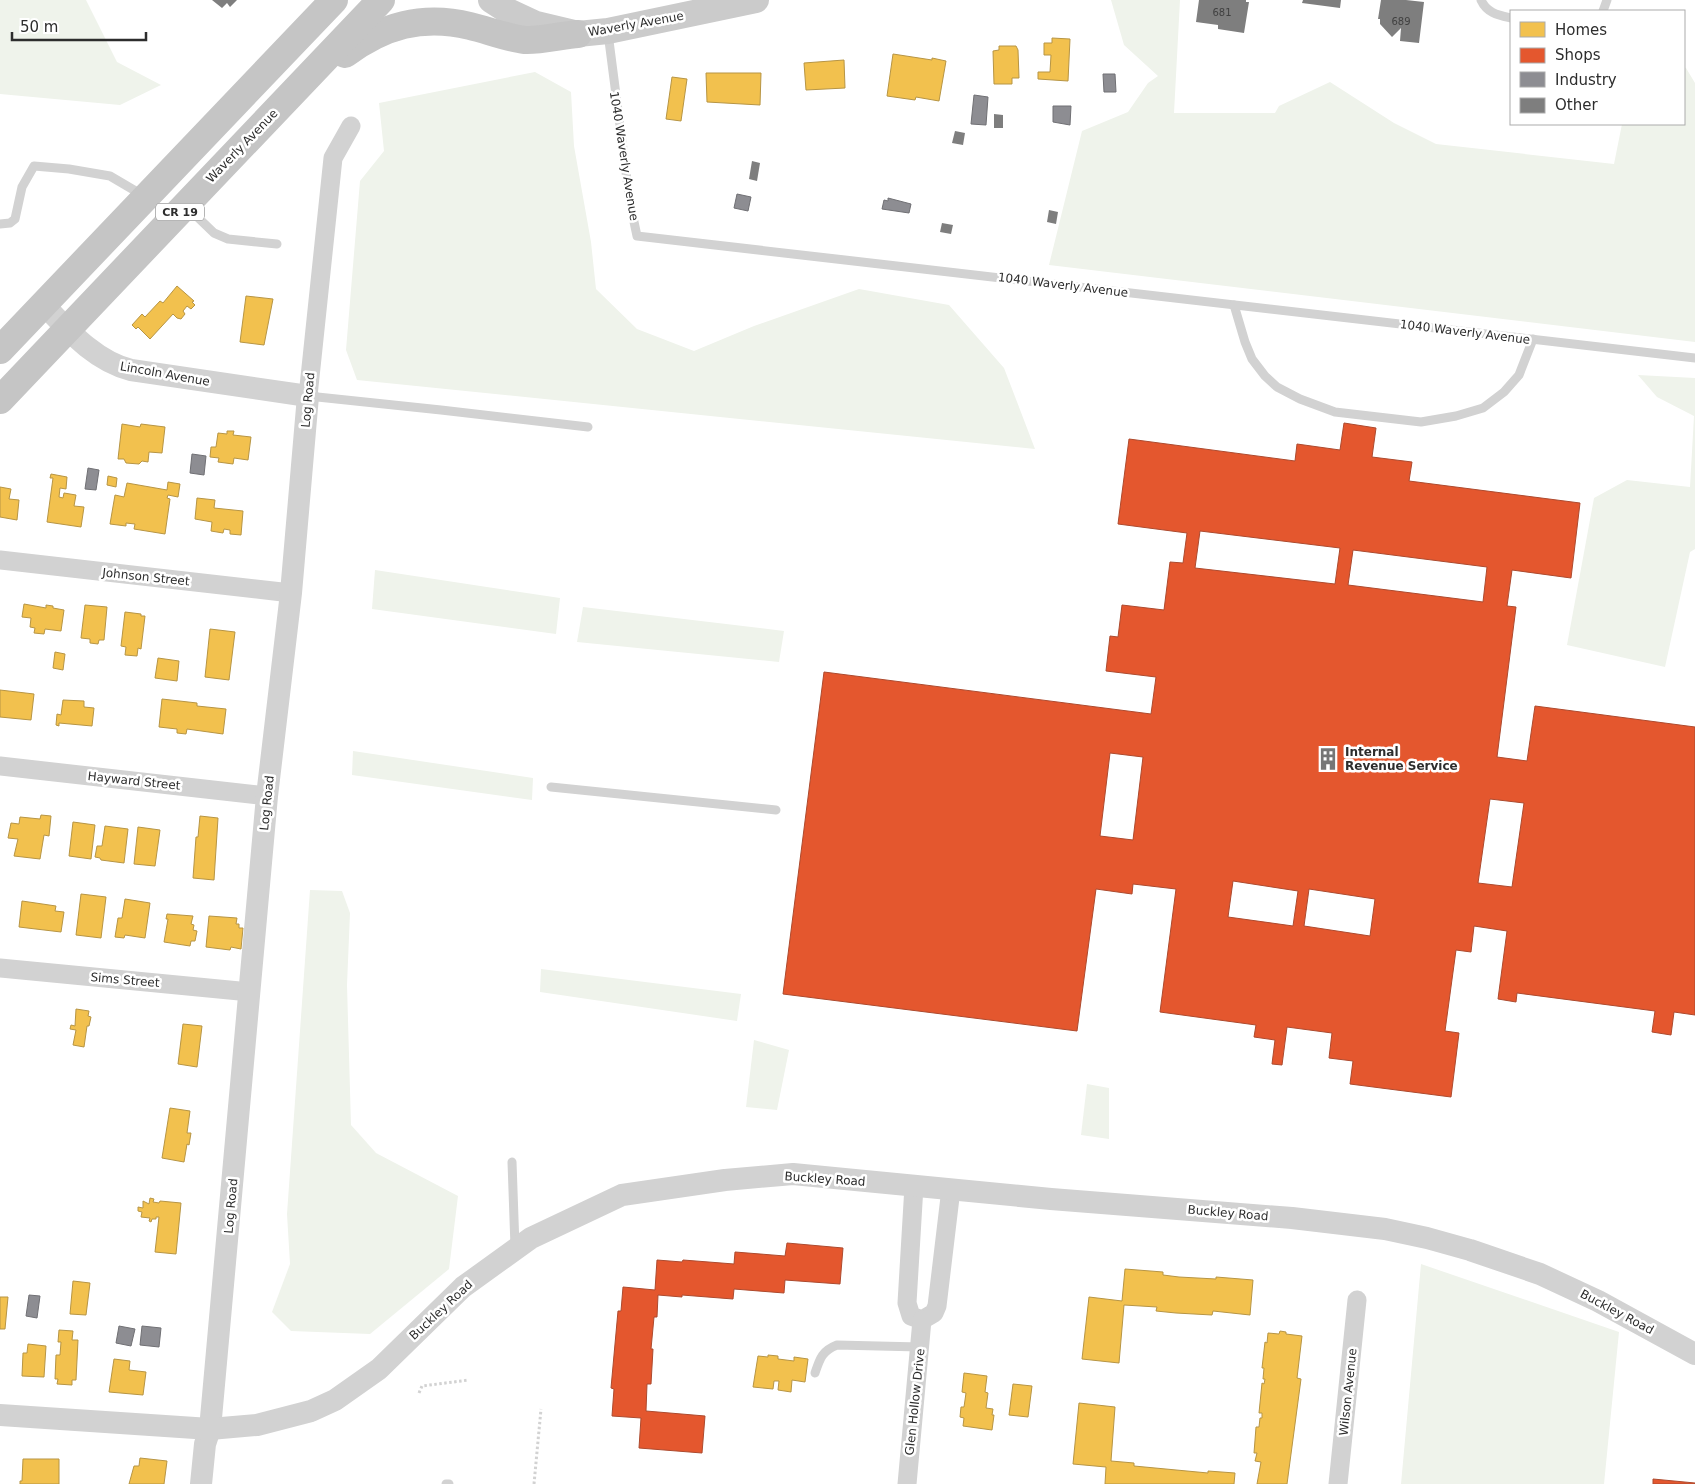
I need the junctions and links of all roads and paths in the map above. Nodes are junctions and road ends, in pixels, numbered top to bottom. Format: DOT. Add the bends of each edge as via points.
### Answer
graph roads {
  1 [pos="334,0"];
  2 [pos="381,0"];
  3 [pos="491,0"];
  4 [pos="756,0"];
  5 [pos="1481,0"];
  6 [pos="1510,18"];
  7 [pos="608,31"];
  8 [pos="578,34"];
  9 [pos="292,94"];
  10 [pos="351,126"];
  11 [pos="146,197"];
  12 [pos="186,206"];
  13 [pos="0,224"];
  14 [pos="277,244"];
  15 [pos="44,305"];
  16 [pos="1234,305"];
  17 [pos="68,330"];
  18 [pos="1533,340"];
  19 [pos="0,350"];
  20 [pos="1695,358"];
  21 [pos="308,396"];
  22 [pos="0,400"];
  23 [pos="588,427"];
  24 [pos="0,560"];
  25 [pos="291,593"];
  26 [pos="0,766"];
  27 [pos="551,788"];
  28 [pos="267,796"];
  29 [pos="776,810"];
  30 [pos="0,968"];
  31 [pos="250,992"];
  32 [pos="512,1162"];
  33 [pos="914,1186"];
  34 [pos="951,1189"];
  35 [pos="515,1250"];
  36 [pos="1357,1300"];
  37 [pos="922,1320"];
  38 [pos="920,1347"];
  39 [pos="1695,1354"];
  40 [pos="815,1373"];
  41 [pos="469,1380"];
  42 [pos="419,1393"];
  43 [pos="541,1409"];
  44 [pos="0,1415"];
  45 [pos="210,1429"];
  46 [pos="201,1484"];
  47 [pos="534,1484"];
  48 [pos="906,1484"];
  49 [pos="1338,1484"];
  1 -- 11 [label="main road, CR 19"];
  2 -- 9 [label="main road, Waverly Avenue / CR 19"];
  3 -- 8 [label="main road, Waverly Avenue" via="536,24"];
  4 -- 7 [label="main road, Waverly Avenue"];
  5 -- 6 [label="lane" via="1484,7"];
  7 -- 8 [label="main road, Waverly Avenue"];
  7 -- 16 [label="lane, 1040 Waverly Avenue" via="637,236"];
  8 -- 9 [label="main road" via="526,40 467,25 442,21 414,22 362,41"];
  9 -- 12 [label="main road, Waverly Avenue / CR 19"];
  10 -- 21 [label="street, Log Road" via="334,158"];
  11 -- 13 [label="lane" via="110,176 34,166 22,187 15,219 10,224"];
  11 -- 15 [label="main road, CR 19"];
  12 -- 14 [label="lane" via="214,232 228,239"];
  12 -- 17 [label="main road, Waverly Avenue / CR 19"];
  15 -- 17 [label="street, Lincoln Avenue"];
  15 -- 19 [label="main road, CR 19"];
  16 -- 18 [label="lane, 1040 Waverly Avenue"];
  16 -- 18 [label="lane" via="1252,359 1264,376 1300,400 1335,412 1421,422 1483,408 1519,375"];
  17 -- 21 [label="street, Lincoln Avenue" via="117,366 131,370"];
  17 -- 22 [label="main road, Waverly Avenue / CR 19"];
  18 -- 20 [label="lane, 1040 Waverly Avenue"];
  21 -- 23 [label="lane"];
  21 -- 25 [label="street, Log Road"];
  24 -- 25 [label="street, Johnson Street"];
  25 -- 28 [label="street, Log Road"];
  26 -- 28 [label="street, Hayward Street"];
  27 -- 29 [label="lane"];
  28 -- 31 [label="street, Log Road"];
  30 -- 31 [label="street, Sims Street"];
  31 -- 45 [label="street, Log Road"];
  32 -- 35 [label="lane"];
  33 -- 34 [label="street, Buckley Road"];
  33 -- 35 [label="street, Buckley Road" via="793,1174 622,1195 531,1238"];
  33 -- 37 [label="street" via="907,1303 911,1316"];
  34 -- 37 [label="street" via="937,1306 934,1313"];
  34 -- 39 [label="street, Buckley Road" via="1309,1220 1385,1229 1427,1238 1569,1286"];
  35 -- 45 [label="street, Buckley Road" via="463,1287 379,1369 335,1400 311,1411 257,1425"];
  36 -- 49 [label="street, Wilson Avenue"];
  37 -- 38 [label="street, Glen Hollow Drive"];
  38 -- 40 [label="lane" via="838,1346 827,1349 819,1359"];
  38 -- 48 [label="street, Glen Hollow Drive"];
  41 -- 42 [label="path" via="422,1386"];
  43 -- 47 [label="path"];
  44 -- 45 [label="street, Buckley Road"];
  45 -- 46 [label="street, Log Road" via="205,1444"];
}
